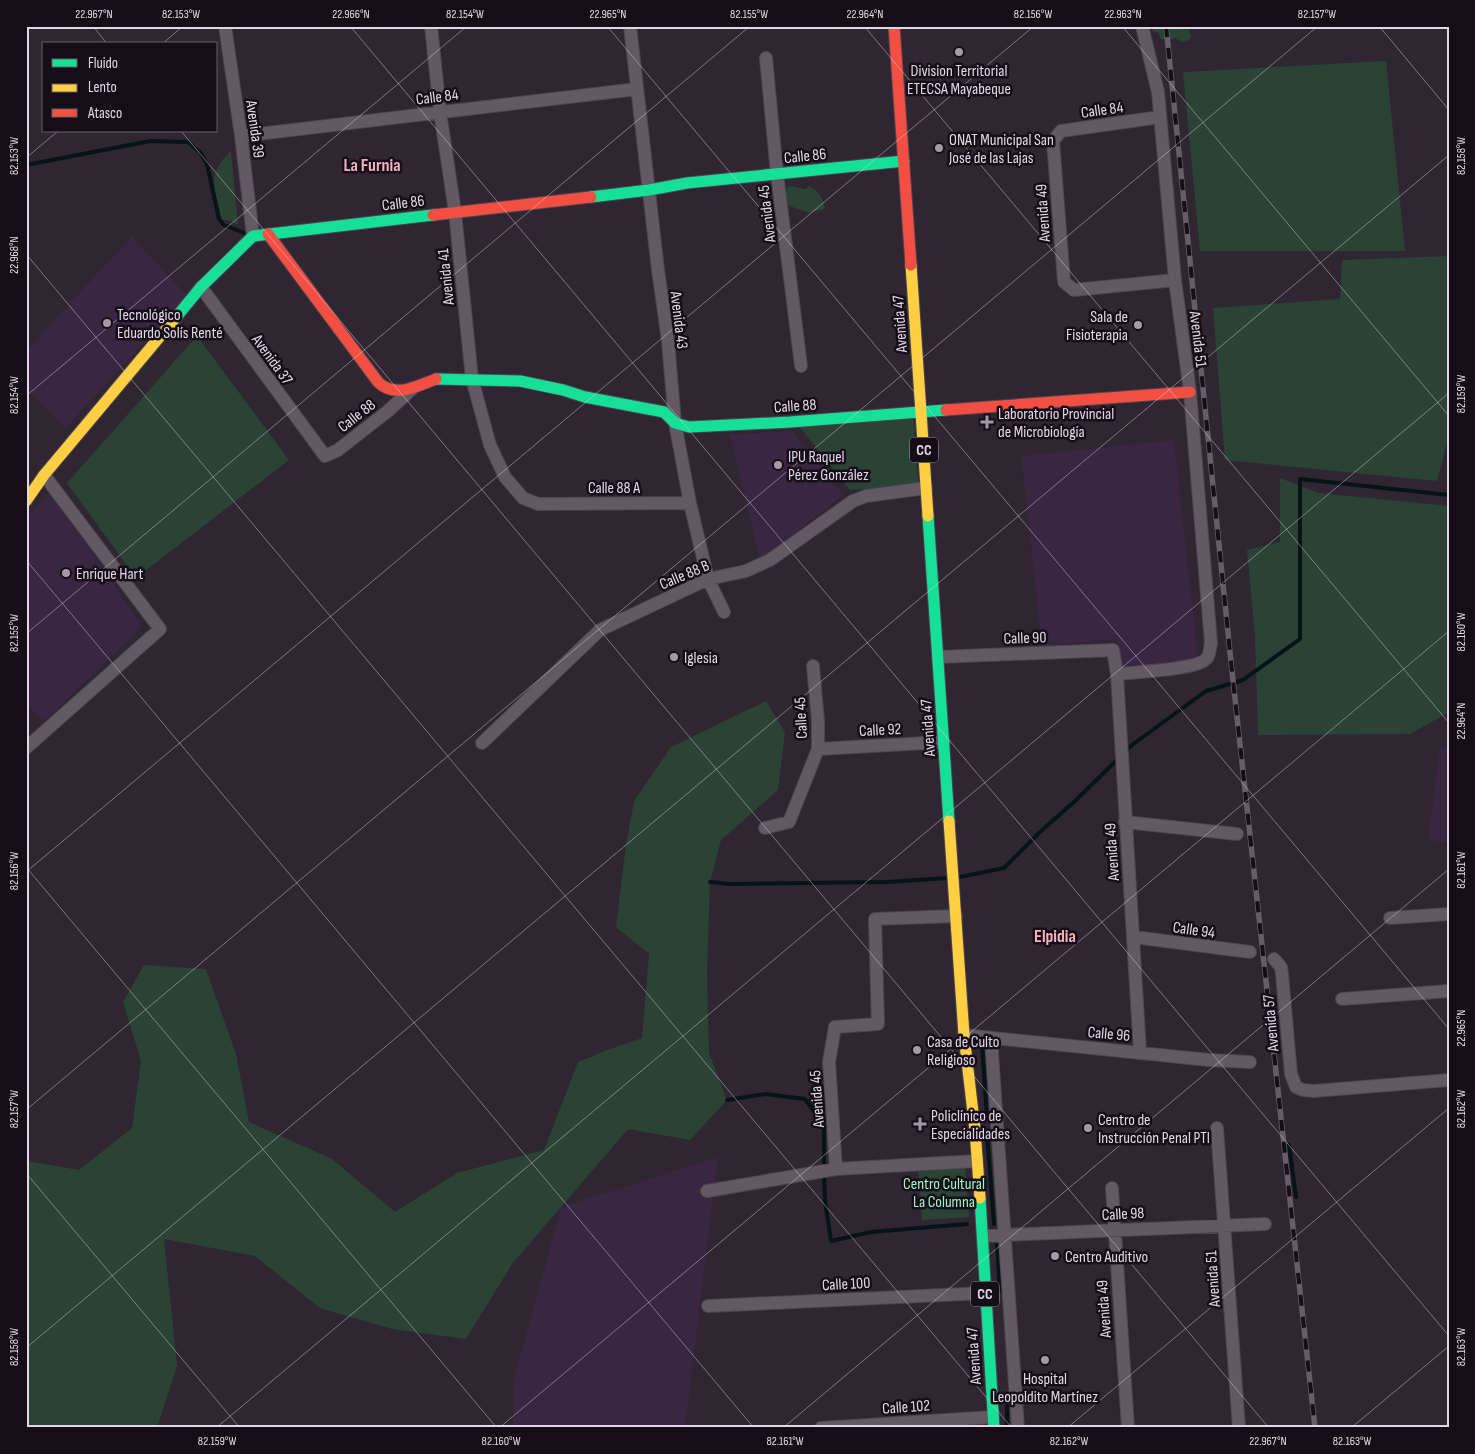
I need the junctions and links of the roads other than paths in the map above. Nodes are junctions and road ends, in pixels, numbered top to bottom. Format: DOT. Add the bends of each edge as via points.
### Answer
graph roads {
  1 [pos="225,26"];
  2 [pos="431,26"];
  3 [pos="630,26"];
  4 [pos="894,26"];
  5 [pos="1142,26"];
  6 [pos="766,58"];
  7 [pos="637,89"];
  8 [pos="440,112"];
  9 [pos="1160,116"];
  10 [pos="242,136"];
  11 [pos="1053,141"];
  12 [pos="904,161"];
  13 [pos="777,174"];
  14 [pos="649,190"];
  15 [pos="455,212"];
  16 [pos="268,234"];
  17 [pos="253,236"];
  18 [pos="1175,280"];
  19 [pos="201,288"];
  20 [pos="800,366"];
  21 [pos="472,379"];
  22 [pos="413,388"];
  23 [pos="1190,392"];
  24 [pos="921,412"];
  25 [pos="675,423"];
  26 [pos="318,449"];
  27 [pos="44,475"];
  28 [pos="926,488"];
  29 [pos="26,501"];
  30 [pos="690,503"];
  31 [pos="538,504"];
  32 [pos="708,579"];
  33 [pos="724,612"];
  34 [pos="1113,650"];
  35 [pos="938,657"];
  36 [pos="814,666"];
  37 [pos="1117,674"];
  38 [pos="944,742"];
  39 [pos="482,743"];
  40 [pos="26,748"];
  41 [pos="818,748"];
  42 [pos="1125,822"];
  43 [pos="764,828"];
  44 [pos="1237,834"];
  45 [pos="1449,914"];
  46 [pos="956,916"];
  47 [pos="1390,918"];
  48 [pos="1134,937"];
  49 [pos="1250,952"];
  50 [pos="1274,959"];
  51 [pos="1449,991"];
  52 [pos="1342,999"];
  53 [pos="964,1035"];
  54 [pos="991,1038"];
  55 [pos="1140,1052"];
  56 [pos="1250,1062"];
  57 [pos="1449,1080"];
  58 [pos="1217,1128"];
  59 [pos="977,1161"];
  60 [pos="836,1169"];
  61 [pos="1112,1188"];
  62 [pos="707,1191"];
  63 [pos="1264,1224"];
  64 [pos="1224,1225"];
  65 [pos="1114,1230"];
  66 [pos="1004,1235"];
  67 [pos="983,1236"];
  68 [pos="985,1293"];
  69 [pos="708,1306"];
  70 [pos="1013,1355"];
  71 [pos="989,1356"];
  72 [pos="993,1422"];
  73 [pos="821,1428"];
  74 [pos="1018,1428"];
  75 [pos="1128,1428"];
  76 [pos="1239,1428"];
  1 -- 10 [label="street, Avenida 39"];
  2 -- 8 [label="street, Avenida 41"];
  3 -- 7 [label="street, Avenida 43"];
  4 -- 12 [label="street, Avenida 47 / CC"];
  5 -- 9 [label="street, Avenida 51" via="1158,92"];
  6 -- 13 [label="street, Avenida 45"];
  7 -- 8 [label="street, Calle 84"];
  7 -- 14 [label="street, Avenida 43"];
  8 -- 10 [label="street, Calle 84"];
  8 -- 15 [label="street, Avenida 41"];
  9 -- 11 [label="street, Calle 84" via="1061,131"];
  9 -- 18 [label="street, Avenida 51"];
  10 -- 17 [label="street, Avenida 39"];
  11 -- 18 [label="street, Avenida 49" via="1064,282 1074,290"];
  12 -- 13 [label="street, Calle 86"];
  12 -- 24 [label="street, Avenida 47 / CC"];
  13 -- 14 [label="street, Calle 86"];
  13 -- 20 [label="street, Avenida 45"];
  14 -- 15 [label="street, Calle 86"];
  14 -- 25 [label="street, Avenida 43"];
  15 -- 16 [label="street, Calle 86"];
  15 -- 21 [label="street, Avenida 41"];
  16 -- 17 [label="street, Calle 86"];
  16 -- 22 [label="street, Calle 88" via="384,389"];
  17 -- 19 [label="street"];
  18 -- 23 [label="street, Avenida 51"];
  19 -- 26 [label="street, Avenida 37"];
  19 -- 27 [label="street"];
  21 -- 22 [label="street, Calle 88" via="437,379"];
  21 -- 25 [label="street, Calle 88" via="520,381 647,408 664,412"];
  21 -- 31 [label="street, Avenida 41" via="490,444 505,477 523,498"];
  22 -- 26 [label="street, Calle 88" via="331,455 325,456"];
  23 -- 24 [label="street, Calle 88"];
  23 -- 37 [label="street, Avenida 51" via="1211,642 1208,657 1201,663 1182,667"];
  24 -- 25 [label="street, Calle 88" via="689,427"];
  24 -- 28 [label="street, Avenida 47 / CC"];
  25 -- 30 [label="street, Avenida 43"];
  27 -- 29 [label="street"];
  27 -- 40 [label="street" via="160,629"];
  28 -- 32 [label="street, Calle 88 B" via="866,496 853,501 770,560 746,571"];
  28 -- 35 [label="street, Avenida 47 / CC"];
  30 -- 31 [label="street, Calle 88 A"];
  30 -- 32 [label="street, Avenida 43"];
  32 -- 33 [label="street, Avenida 43"];
  32 -- 39 [label="street, Calle 88 B" via="600,630"];
  34 -- 35 [label="street, Calle 90"];
  34 -- 37 [label="street, Avenida 49"];
  35 -- 38 [label="street, Avenida 47 / CC"];
  36 -- 41 [label="street, Calle 45"];
  37 -- 42 [label="street, Avenida 49"];
  38 -- 41 [label="street, Calle 92"];
  38 -- 46 [label="street, Avenida 47 / CC"];
  41 -- 43 [label="street, Calle 45" via="789,822"];
  42 -- 44 [label="street"];
  42 -- 48 [label="street, Avenida 49"];
  45 -- 47 [label="street"];
  46 -- 53 [label="street, Avenida 47 / CC"];
  46 -- 60 [label="street, Avenida 45" via="875,919 878,1024 835,1027 829,1062"];
  48 -- 49 [label="street, Calle 94"];
  48 -- 55 [label="street, Avenida 49"];
  50 -- 57 [label="street, Avenida 57" via="1281,966 1291,1074 1296,1087 1314,1091"];
  51 -- 52 [label="street"];
  53 -- 54 [label="street, Calle 96"];
  53 -- 59 [label="street, Avenida 47 / CC"];
  54 -- 55 [label="street, Calle 96"];
  54 -- 66 [label="street"];
  55 -- 56 [label="street, Calle 96"];
  58 -- 64 [label="street, Avenida 51"];
  59 -- 60 [label="street"];
  59 -- 67 [label="street, Avenida 47 / CC"];
  60 -- 62 [label="street"];
  61 -- 65 [label="street, Avenida 49"];
  63 -- 64 [label="street, Calle 98"];
  64 -- 65 [label="street, Calle 98"];
  64 -- 76 [label="street, Avenida 51"];
  65 -- 66 [label="street, Calle 98"];
  65 -- 75 [label="street, Avenida 49"];
  66 -- 67 [label="street, Calle 98"];
  66 -- 70 [label="street"];
  67 -- 68 [label="street, Avenida 47 / CC"];
  68 -- 69 [label="street, Calle 100"];
  68 -- 71 [label="street, Avenida 47 / CC"];
  70 -- 71 [label="street"];
  70 -- 74 [label="street"];
  71 -- 72 [label="street, Avenida 47 / CC"];
  72 -- 73 [label="street, Calle 102"];
}
